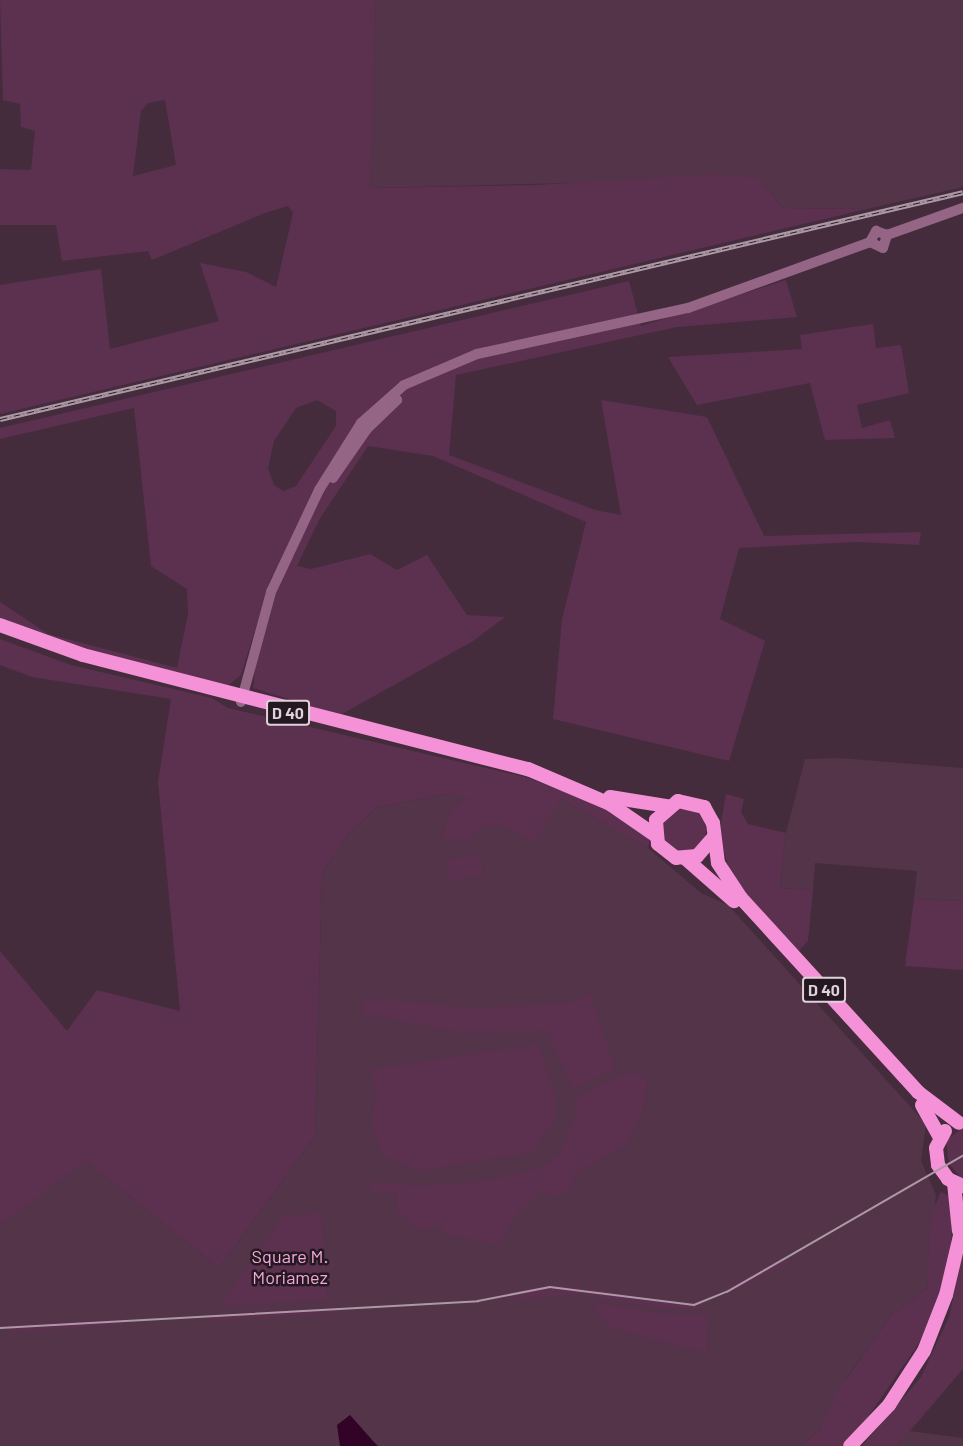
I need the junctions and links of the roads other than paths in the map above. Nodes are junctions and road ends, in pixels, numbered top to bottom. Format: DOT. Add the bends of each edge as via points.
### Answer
graph roads {
  1 [pos="963,208"];
  2 [pos="0,625"];
  3 [pos="0,634"];
  4 [pos="242,699"];
  5 [pos="562,781"];
  6 [pos="667,806"];
  7 [pos="655,835"];
  8 [pos="712,839"];
  9 [pos="686,859"];
  10 [pos="961,1123"];
  11 [pos="940,1138"];
  12 [pos="958,1185"];
  13 [pos="963,1223"];
  14 [pos="959,1239"];
  15 [pos="850,1446"];
  1 -- 4 [label="street" via="887,235 883,248 870,242 677,311 443,366 414,378 365,418 335,460 271,592"];
  2 -- 4 [label="main road, D 40" via="66,650"];
  3 -- 4 [label="main road, D 40" via="81,663"];
  4 -- 5 [label="main road, D 40" via="397,734"];
  5 -- 6 [label="main road, D 40" via="627,802"];
  5 -- 7 [label="main road, D 40" via="616,807"];
  6 -- 7 [label="main road" via="657,817"];
  6 -- 8 [label="main road" via="684,800 701,806 712,820"];
  7 -- 9 [label="main road" via="666,853"];
  8 -- 9 [label="main road" via="702,853"];
  8 -- 10 [label="main road, D 40" via="718,863 741,898 918,1092"];
  9 -- 11 [label="main road, D 40" via="749,915 914,1096"];
  10 -- 11 [label="main road"];
  11 -- 12 [label="main road" via="938,1165"];
  12 -- 14 [label="main road"];
  13 -- 14 [label="main road"];
  14 -- 15 [label="main road" via="944,1303 924,1352 889,1405"];
}
